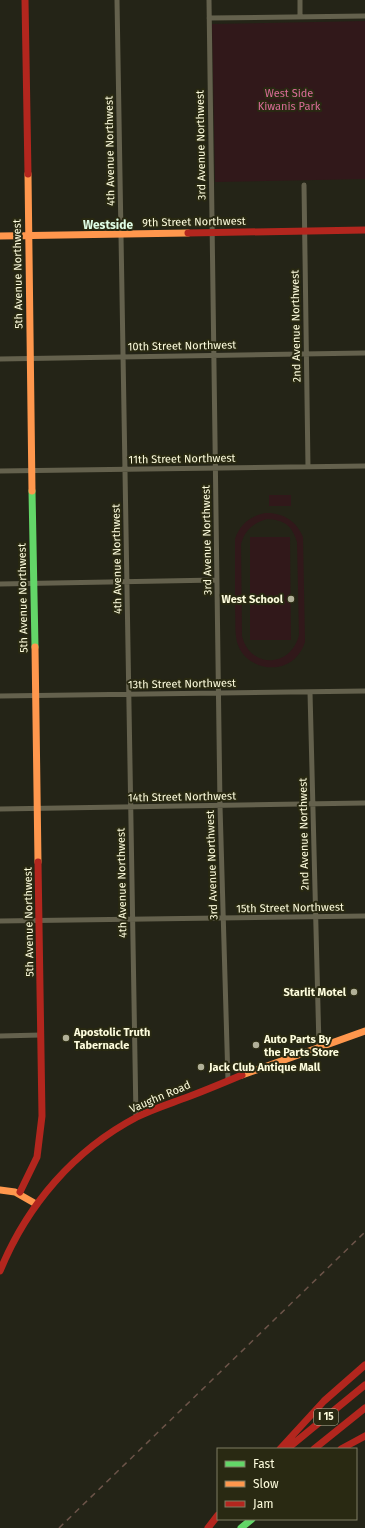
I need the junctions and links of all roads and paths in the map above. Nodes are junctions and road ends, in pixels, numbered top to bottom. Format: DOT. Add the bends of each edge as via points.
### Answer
graph roads {
  1 [pos="25,0"];
  2 [pos="117,0"];
  3 [pos="209,0"];
  4 [pos="300,0"];
  5 [pos="365,16"];
  6 [pos="300,17"];
  7 [pos="209,18"];
  8 [pos="304,184"];
  9 [pos="365,230"];
  10 [pos="305,231"];
  11 [pos="212,232"];
  12 [pos="121,234"];
  13 [pos="28,235"];
  14 [pos="0,236"];
  15 [pos="365,353"];
  16 [pos="307,354"];
  17 [pos="214,355"];
  18 [pos="123,357"];
  19 [pos="30,358"];
  20 [pos="0,359"];
  21 [pos="365,466"];
  22 [pos="308,467"];
  23 [pos="215,468"];
  24 [pos="125,470"];
  25 [pos="0,471"];
  26 [pos="32,471"];
  27 [pos="217,580"];
  28 [pos="127,581"];
  29 [pos="0,584"];
  30 [pos="34,584"];
  31 [pos="365,691"];
  32 [pos="310,692"];
  33 [pos="219,693"];
  34 [pos="129,694"];
  35 [pos="0,696"];
  36 [pos="36,696"];
  37 [pos="365,803"];
  38 [pos="313,804"];
  39 [pos="220,806"];
  40 [pos="131,808"];
  41 [pos="38,809"];
  42 [pos="0,810"];
  43 [pos="365,916"];
  44 [pos="316,917"];
  45 [pos="224,919"];
  46 [pos="133,920"];
  47 [pos="0,921"];
  48 [pos="40,921"];
  49 [pos="365,1031"];
  50 [pos="41,1035"];
  51 [pos="0,1036"];
  52 [pos="319,1047"];
  53 [pos="228,1081"];
  54 [pos="136,1118"];
  55 [pos="0,1190"];
  56 [pos="20,1192"];
  57 [pos="36,1204"];
  58 [pos="0,1271"];
  59 [pos="365,1365"];
  60 [pos="365,1385"];
  61 [pos="365,1408"];
  62 [pos="365,1436"];
  63 [pos="281,1448"];
  64 [pos="289,1448"];
  65 [pos="315,1448"];
  66 [pos="343,1448"];
  67 [pos="217,1516"];
  68 [pos="241,1520"];
  69 [pos="251,1520"];
  70 [pos="208,1528"];
  71 [pos="234,1528"];
  72 [pos="241,1528"];
  1 -- 13 [label="main road, 5th Avenue Northwest"];
  2 -- 12 [label="street, 4th Avenue Northwest"];
  3 -- 7 [label="street, 3rd Avenue Northwest"];
  4 -- 6 [label="street"];
  5 -- 6 [label="street"];
  6 -- 7 [label="street"];
  7 -- 11 [label="street, 3rd Avenue Northwest"];
  8 -- 10 [label="street, 2nd Avenue Northwest"];
  9 -- 10 [label="main road, 9th Street Northwest"];
  10 -- 11 [label="main road, 9th Street Northwest"];
  10 -- 16 [label="street, 2nd Avenue Northwest"];
  11 -- 12 [label="main road, 9th Street Northwest"];
  11 -- 17 [label="street, 3rd Avenue Northwest"];
  12 -- 13 [label="main road, 9th Street Northwest"];
  12 -- 18 [label="street, 4th Avenue Northwest"];
  13 -- 14 [label="main road, 9th Street Northwest"];
  13 -- 19 [label="main road, 5th Avenue Northwest"];
  15 -- 16 [label="street, 10th Street Northwest"];
  16 -- 17 [label="street, 10th Street Northwest"];
  16 -- 22 [label="street, 2nd Avenue Northwest"];
  17 -- 18 [label="street, 10th Street Northwest"];
  17 -- 23 [label="street, 3rd Avenue Northwest"];
  18 -- 19 [label="street, 10th Street Northwest"];
  18 -- 24 [label="street, 4th Avenue Northwest"];
  19 -- 20 [label="street, 10th Street Northwest"];
  19 -- 26 [label="main road, 5th Avenue Northwest"];
  21 -- 22 [label="street, 11th Street Northwest"];
  22 -- 23 [label="street, 11th Street Northwest"];
  23 -- 24 [label="street, 11th Street Northwest"];
  23 -- 27 [label="street, 3rd Avenue Northwest"];
  24 -- 26 [label="street, 11th Street Northwest"];
  24 -- 28 [label="street, 4th Avenue Northwest"];
  25 -- 26 [label="street, 11th Street Northwest"];
  26 -- 30 [label="main road, 5th Avenue Northwest"];
  27 -- 28 [label="street"];
  27 -- 33 [label="street, 3rd Avenue Northwest"];
  28 -- 30 [label="street"];
  28 -- 34 [label="street, 4th Avenue Northwest"];
  29 -- 30 [label="street"];
  30 -- 36 [label="main road, 5th Avenue Northwest"];
  31 -- 32 [label="street, 13th Street Northwest"];
  32 -- 33 [label="street, 13th Street Northwest"];
  32 -- 38 [label="street, 2nd Avenue Northwest"];
  33 -- 34 [label="street, 13th Street Northwest"];
  33 -- 39 [label="street, 3rd Avenue Northwest"];
  34 -- 36 [label="street, 13th Street Northwest"];
  34 -- 40 [label="street, 4th Avenue Northwest"];
  35 -- 36 [label="street, 13th Street Northwest"];
  36 -- 41 [label="main road, 5th Avenue Northwest"];
  37 -- 38 [label="street, 14th Street Northwest"];
  38 -- 39 [label="street, 14th Street Northwest"];
  38 -- 44 [label="street, 2nd Avenue Northwest"];
  39 -- 40 [label="street, 14th Street Northwest"];
  39 -- 45 [label="street, 3rd Avenue Northwest"];
  40 -- 41 [label="street, 14th Street Northwest"];
  40 -- 46 [label="street, 4th Avenue Northwest"];
  41 -- 42 [label="street, 14th Street Northwest"];
  41 -- 48 [label="main road, 5th Avenue Northwest"];
  43 -- 44 [label="street, 15th Street Northwest"];
  44 -- 45 [label="street, 15th Street Northwest"];
  44 -- 52 [label="street, 2nd Avenue Northwest"];
  45 -- 46 [label="street, 15th Street Northwest"];
  45 -- 53 [label="street, 3rd Avenue Northwest"];
  46 -- 48 [label="street, 15th Street Northwest"];
  46 -- 54 [label="street, 4th Avenue Northwest"];
  47 -- 48 [label="street, 15th Street Northwest"];
  48 -- 50 [label="main road, 5th Avenue Northwest"];
  49 -- 52 [label="main road, Vaughn Road"];
  50 -- 51 [label="street"];
  50 -- 56 [label="main road, 5th Avenue Northwest" via="40,1135 36,1157"];
  52 -- 53 [label="main road, Vaughn Road"];
  53 -- 54 [label="main road, Vaughn Road"];
  54 -- 57 [label="main road, Vaughn Road" via="101,1140 69,1166"];
  55 -- 56 [label="main road"];
  56 -- 57 [label="main road"];
  57 -- 58 [label="main road, Vaughn Road" via="11,1246"];
  59 -- 63 [label="main road" via="324,1401"];
  60 -- 64 [label="main road, I 15"];
  61 -- 65 [label="main road, I 15"];
  62 -- 66 [label="main road"];
  67 -- 70 [label="main road"];
  68 -- 71 [label="main road"];
  69 -- 72 [label="main road"];
}
